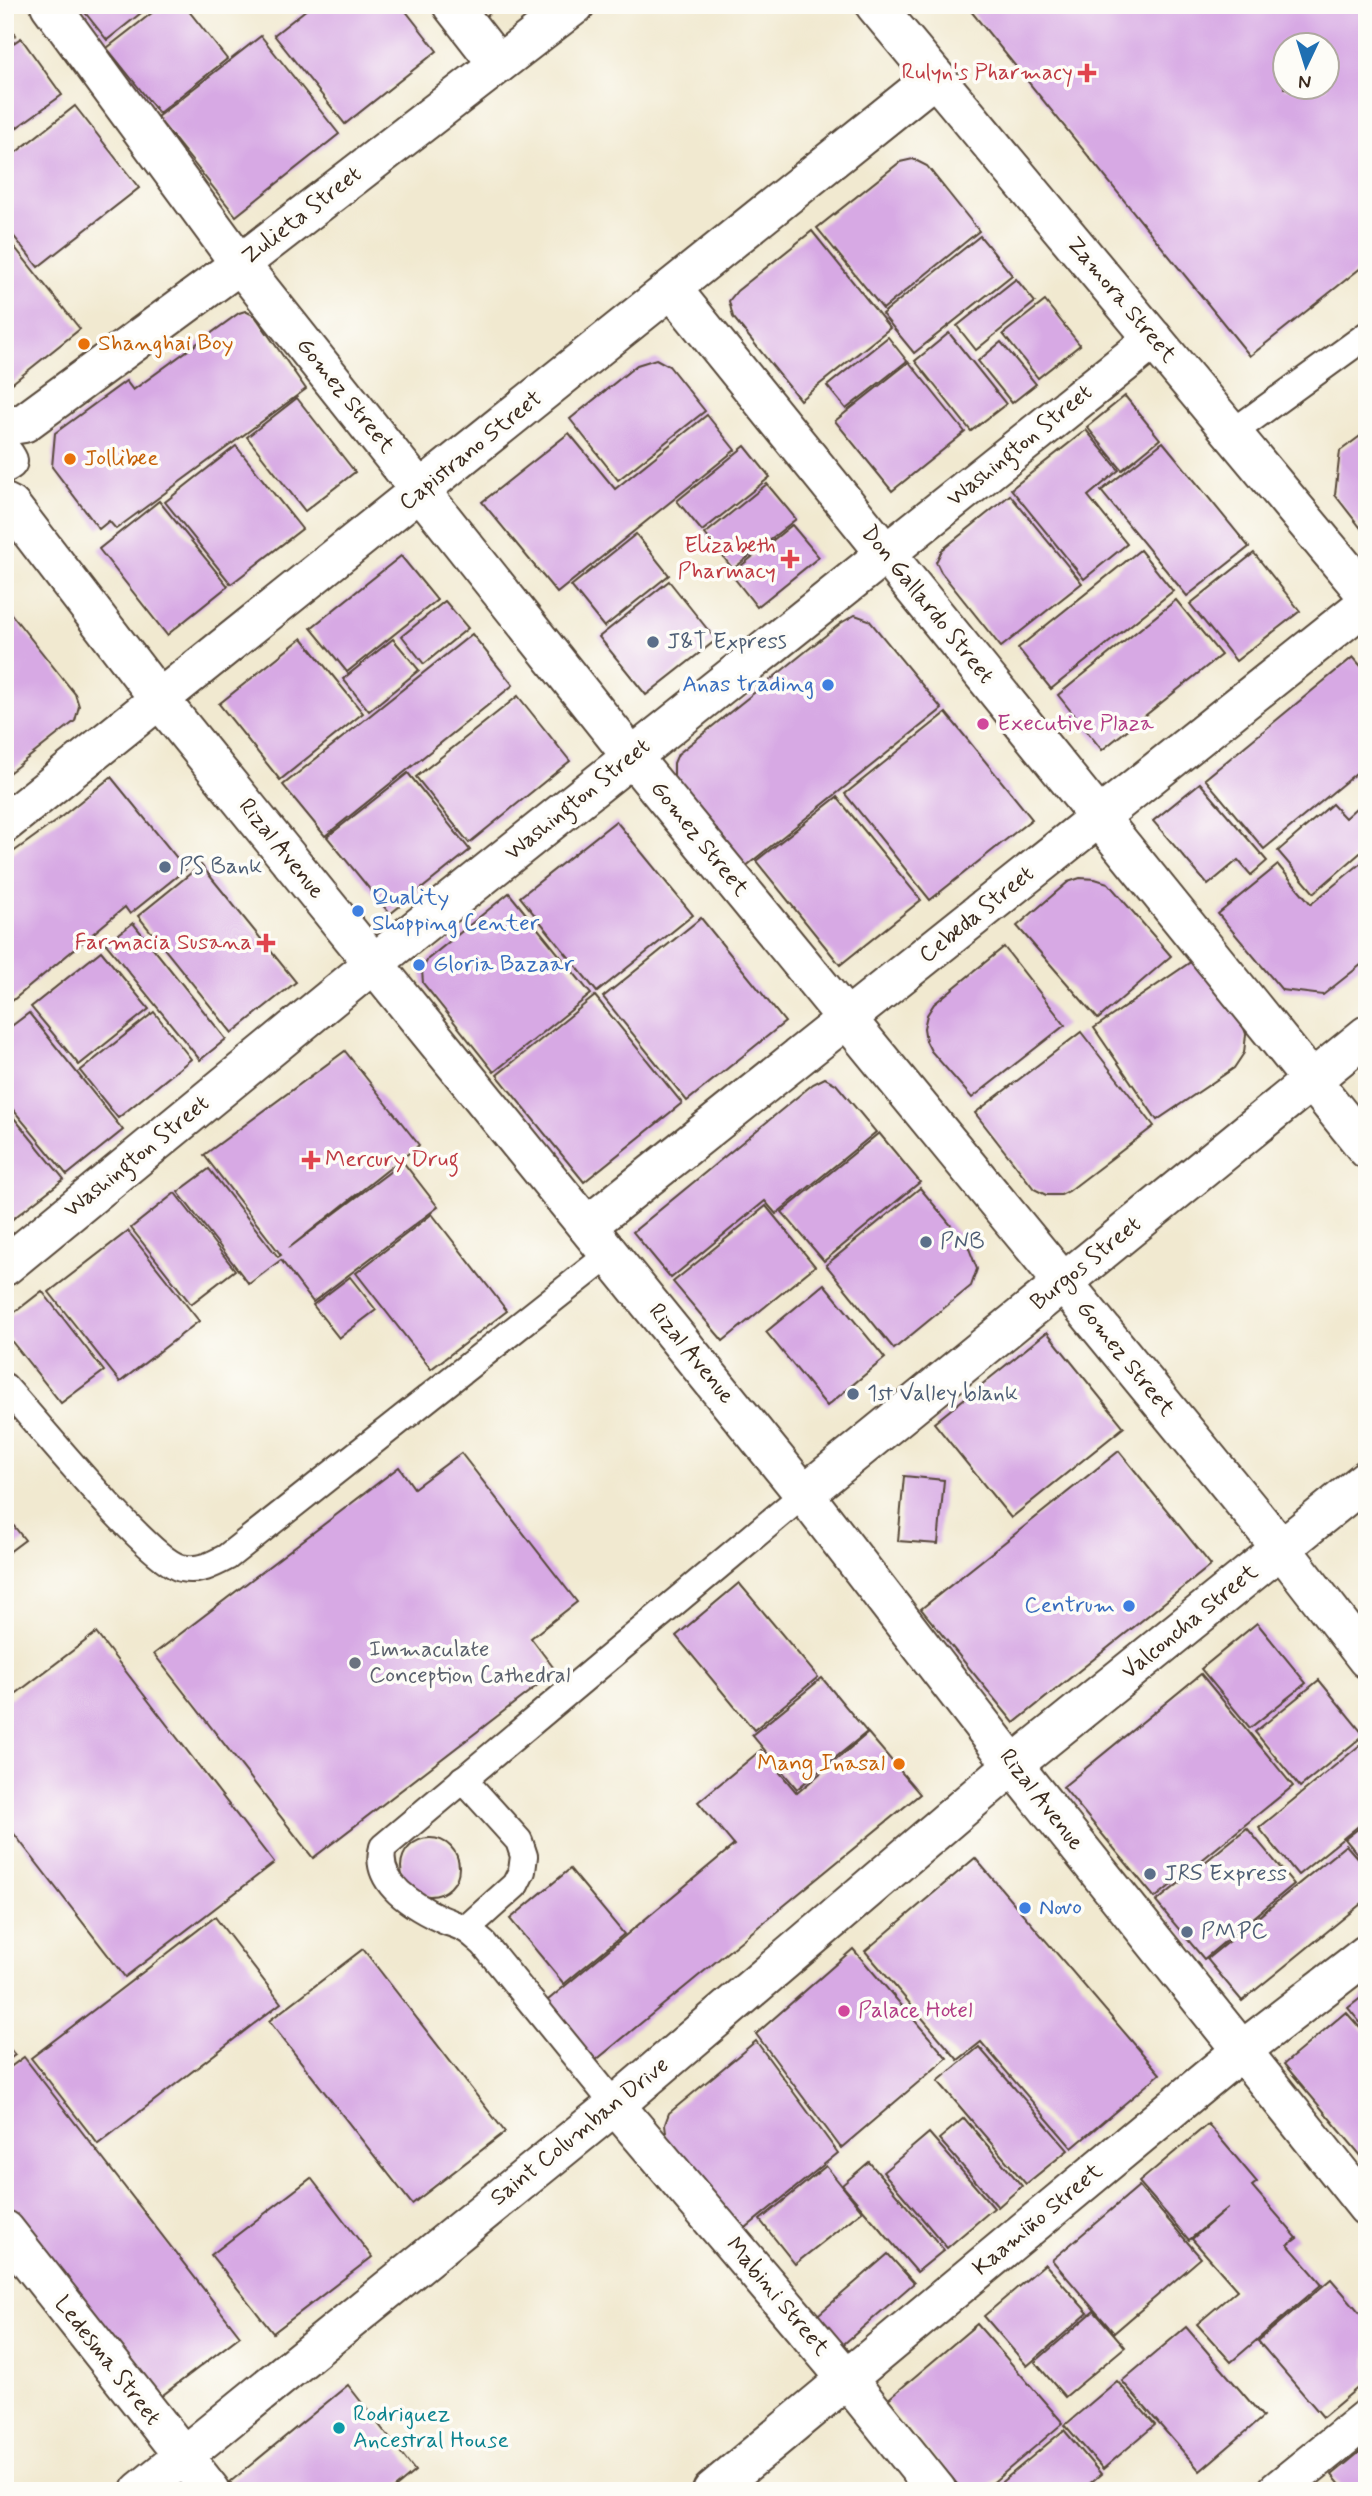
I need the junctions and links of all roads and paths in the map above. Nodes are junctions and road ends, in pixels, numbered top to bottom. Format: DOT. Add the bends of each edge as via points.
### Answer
graph roads {
  1 [pos="50,5"];
  2 [pos="452,5"];
  3 [pos="575,5"];
  4 [pos="876,5"];
  5 [pos="498,64"];
  6 [pos="935,76"];
  7 [pos="240,264"];
  8 [pos="672,289"];
  9 [pos="1367,335"];
  10 [pos="1154,340"];
  11 [pos="1232,433"];
  12 [pos="10,446"];
  13 [pos="421,491"];
  14 [pos="8,505"];
  15 [pos="886,554"];
  16 [pos="1367,595"];
  17 [pos="1367,603"];
  18 [pos="160,700"];
  19 [pos="632,757"];
  20 [pos="1098,818"];
  21 [pos="5,823"];
  22 [pos="374,963"];
  23 [pos="846,1019"];
  24 [pos="1367,1035"];
  25 [pos="1311,1080"];
  26 [pos="1367,1149"];
  27 [pos="599,1240"];
  28 [pos="5,1266"];
  29 [pos="1063,1283"];
  30 [pos="5,1387"];
  31 [pos="1367,1479"];
  32 [pos="804,1493"];
  33 [pos="1281,1548"];
  34 [pos="1367,1659"];
  35 [pos="1013,1765"];
  36 [pos="463,1779"];
  37 [pos="466,1929"];
  38 [pos="1367,1954"];
  39 [pos="1241,2051"];
  40 [pos="615,2105"];
  41 [pos="1367,2207"];
  42 [pos="5,2230"];
  43 [pos="847,2379"];
  44 [pos="1367,2417"];
  45 [pos="182,2456"];
  46 [pos="140,2491"];
  47 [pos="211,2491"];
  48 [pos="712,2491"];
  49 [pos="937,2491"];
  50 [pos="1277,2491"];
  1 -- 7 [label="street, Gomez Street"];
  2 -- 5 [label="street"];
  3 -- 5 [label="street, Zulieta Street"];
  4 -- 6 [label="street, Zamora Street"];
  5 -- 7 [label="street, Zulieta Street"];
  6 -- 8 [label="street, Capistrano Street"];
  6 -- 10 [label="street, Zamora Street"];
  7 -- 12 [label="street, Zulieta Street"];
  7 -- 13 [label="street, Gomez Street"];
  8 -- 13 [label="street, Capistrano Street"];
  8 -- 15 [label="street, Don Gallardo Street"];
  9 -- 11 [label="lane"];
  10 -- 11 [label="street, Zamora Street"];
  10 -- 15 [label="street, Washington Street"];
  11 -- 16 [label="street, Zamora Street"];
  12 -- 14 [label="street, Rizal Avenue"];
  13 -- 18 [label="street, Capistrano Street"];
  13 -- 19 [label="street, Gomez Street"];
  14 -- 18 [label="street, Rizal Avenue"];
  15 -- 19 [label="street, Washington Street"];
  15 -- 20 [label="street, Don Gallardo Street"];
  17 -- 20 [label="street, Cebeda Street"];
  18 -- 21 [label="street, Capistrano Street"];
  18 -- 22 [label="street, Rizal Avenue"];
  19 -- 22 [label="street, Washington Street"];
  19 -- 23 [label="street, Gomez Street"];
  20 -- 23 [label="street, Cebeda Street"];
  20 -- 25 [label="street, Don Gallardo Street"];
  22 -- 27 [label="street, Rizal Avenue"];
  22 -- 28 [label="street, Washington Street"];
  23 -- 27 [label="street, Cebeda Street"];
  23 -- 29 [label="street, Gomez Street"];
  24 -- 25 [label="street, Burgos Street"];
  25 -- 26 [label="street, Don Gallardo Street"];
  25 -- 29 [label="street, Burgos Street"];
  27 -- 30 [label="lane" via="227,1557 204,1569 181,1568 164,1560"];
  27 -- 32 [label="street, Rizal Avenue"];
  29 -- 32 [label="street, Burgos Street"];
  29 -- 33 [label="street, Gomez Street"];
  31 -- 33 [label="street, Valconcha Street"];
  32 -- 35 [label="street, Rizal Avenue"];
  32 -- 36 [label="lane"];
  33 -- 34 [label="street, Gomez Street"];
  33 -- 35 [label="street, Valconcha Street"];
  35 -- 39 [label="street, Rizal Avenue"];
  35 -- 40 [label="street, Saint Columban Drive"];
  36 -- 37 [label="lane" via="519,1841 524,1856 515,1885"];
  36 -- 37 [label="lane" via="392,1838 380,1858 382,1870 406,1899"];
  37 -- 40 [label="lane" via="484,1944"];
  38 -- 39 [label="street, Kaamiño Street"];
  39 -- 41 [label="street, Rizal Avenue"];
  39 -- 43 [label="street, Kaamiño Street"];
  40 -- 43 [label="street, Mabini Street"];
  40 -- 45 [label="street, Saint Columban Drive"];
  42 -- 45 [label="street, Ledesma Street"];
  43 -- 48 [label="street, Kaamiño Street"];
  43 -- 49 [label="street, Mabini Street"];
  44 -- 50 [label="street"];
  45 -- 46 [label="street, Saint Columban Drive"];
  45 -- 47 [label="street, Ledesma Street"];
}
